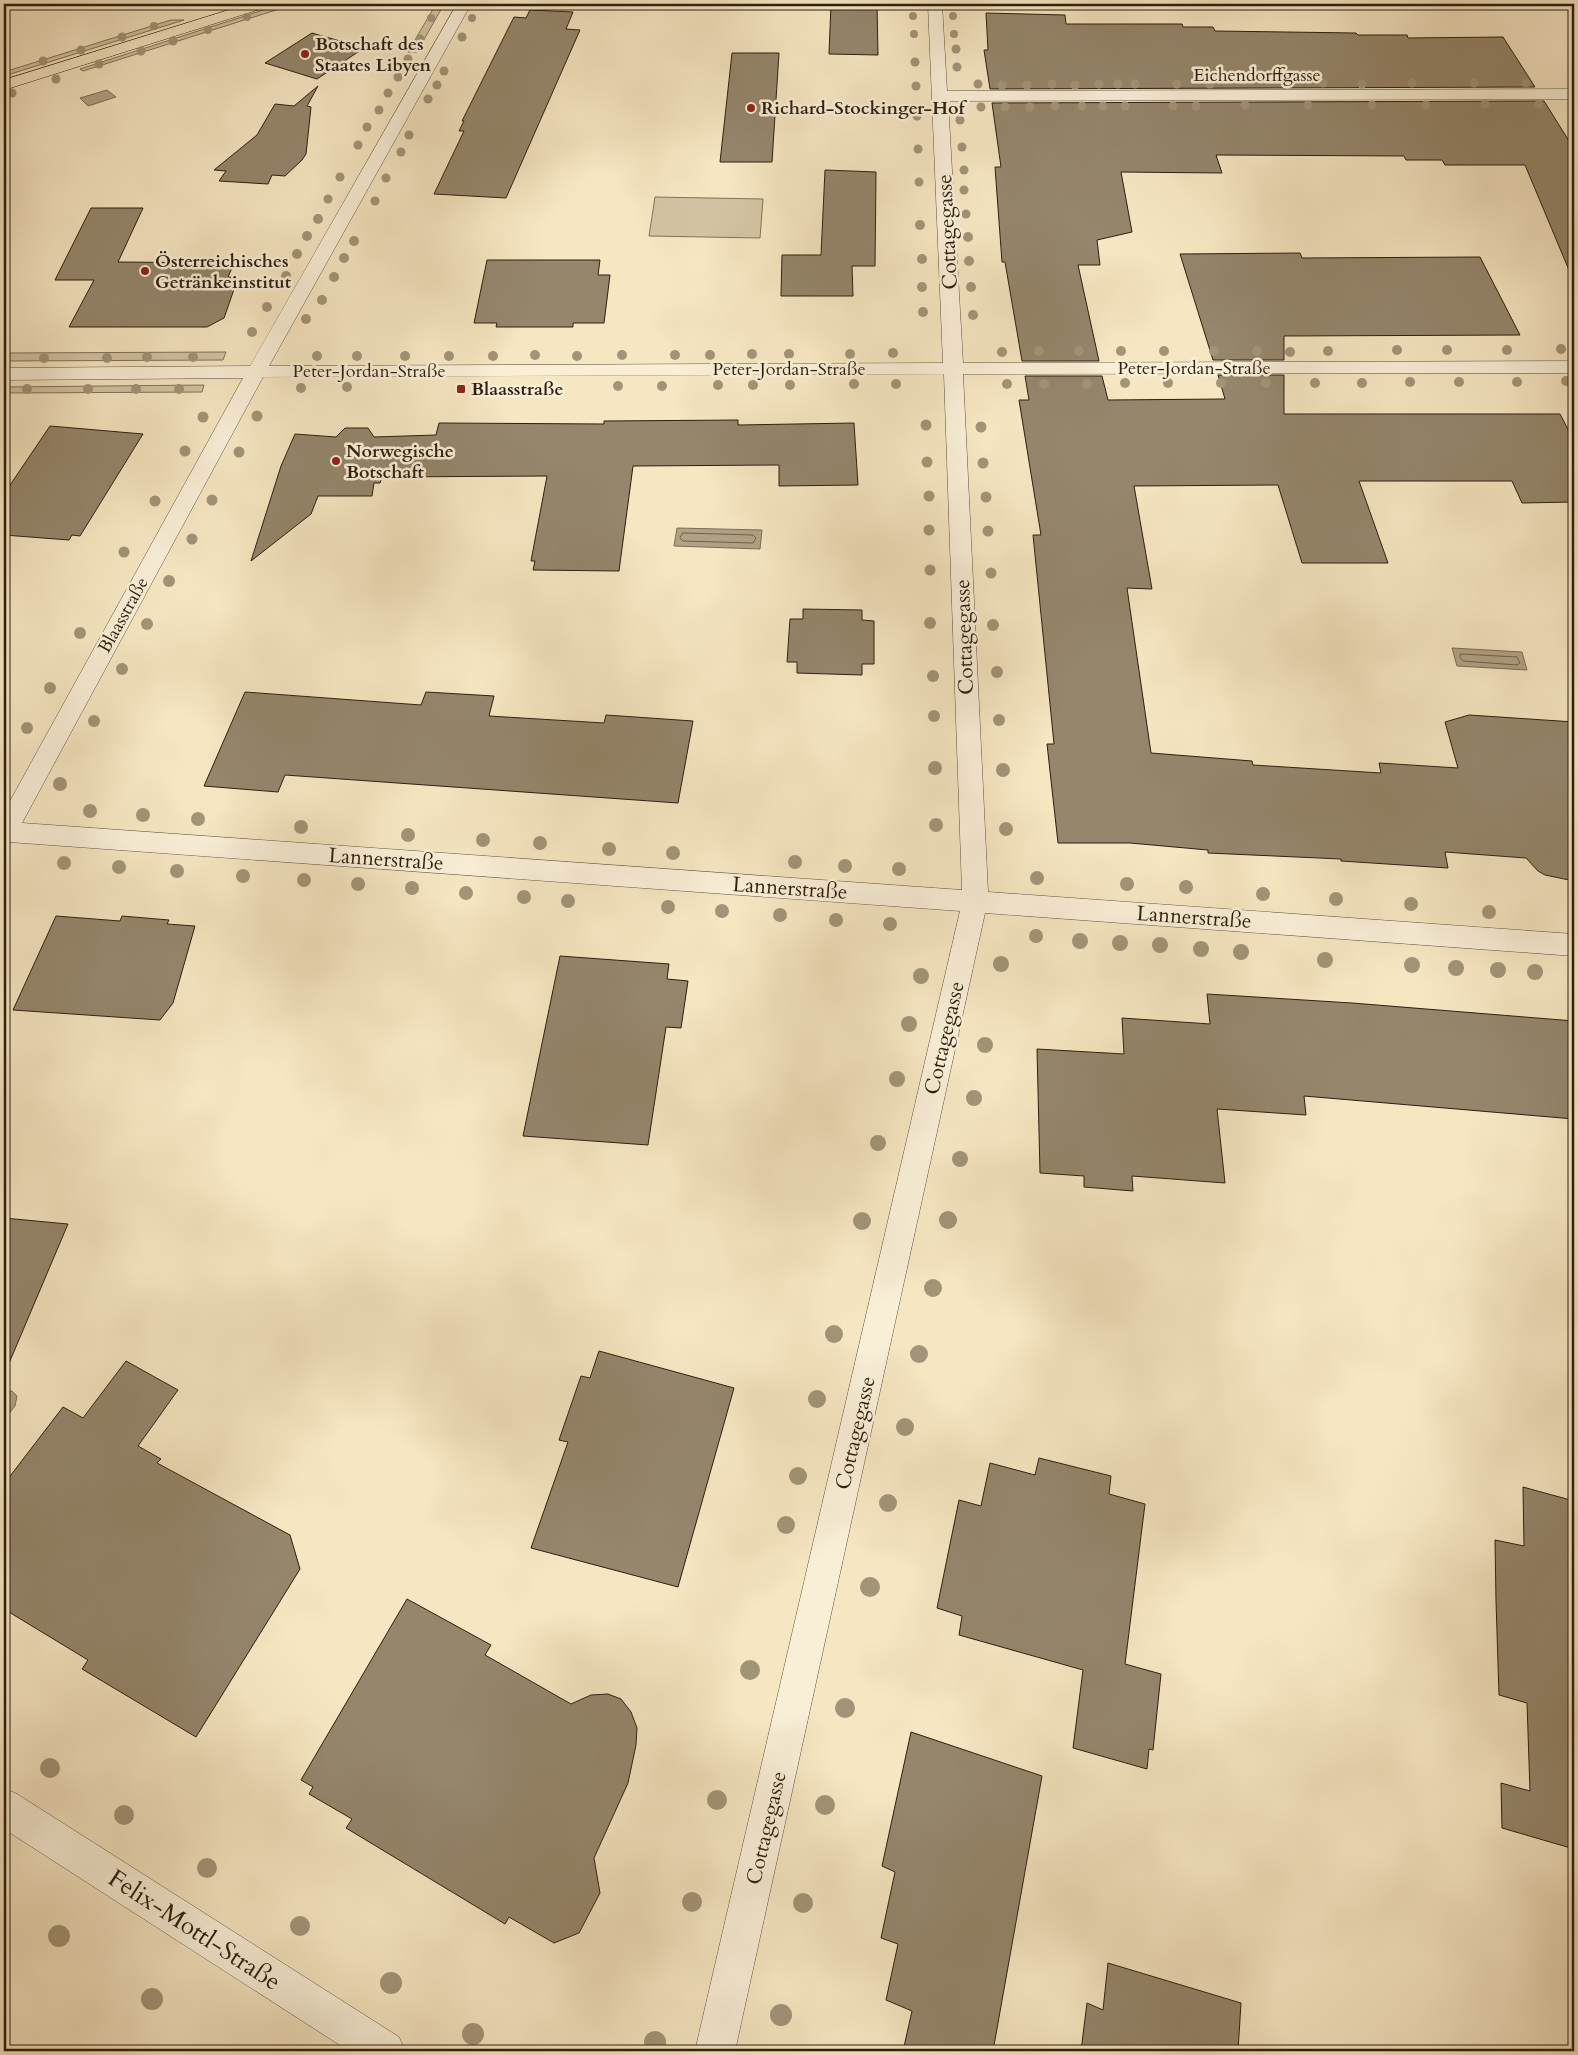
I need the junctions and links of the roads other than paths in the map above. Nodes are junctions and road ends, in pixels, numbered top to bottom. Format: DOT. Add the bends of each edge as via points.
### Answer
graph roads {
  1 [pos="262,4"];
  2 [pos="464,4"];
  3 [pos="935,4"];
  4 [pos="4,85"];
  5 [pos="1574,94"];
  6 [pos="941,96"];
  7 [pos="1574,367"];
  8 [pos="953,369"];
  9 [pos="256,372"];
  10 [pos="4,374"];
  11 [pos="4,833"];
  12 [pos="975,901"];
  13 [pos="1574,945"];
  14 [pos="4,1807"];
  15 [pos="385,2051"];
  16 [pos="716,2051"];
  1 -- 4 [label="main road"];
  2 -- 9 [label="street, Blaasstraße"];
  3 -- 6 [label="street, Cottagegasse"];
  5 -- 6 [label="street, Eichendorffgasse"];
  6 -- 8 [label="street, Cottagegasse"];
  7 -- 8 [label="street, Peter-Jordan-Straße"];
  8 -- 9 [label="street, Peter-Jordan-Straße"];
  8 -- 12 [label="street, Cottagegasse"];
  9 -- 10 [label="street, Peter-Jordan-Straße"];
  9 -- 11 [label="street, Blaasstraße"];
  11 -- 12 [label="street, Lannerstraße"];
  12 -- 13 [label="street, Lannerstraße"];
  12 -- 16 [label="street, Cottagegasse"];
  14 -- 15 [label="street, Felix-Mottl-Straße"];
}
